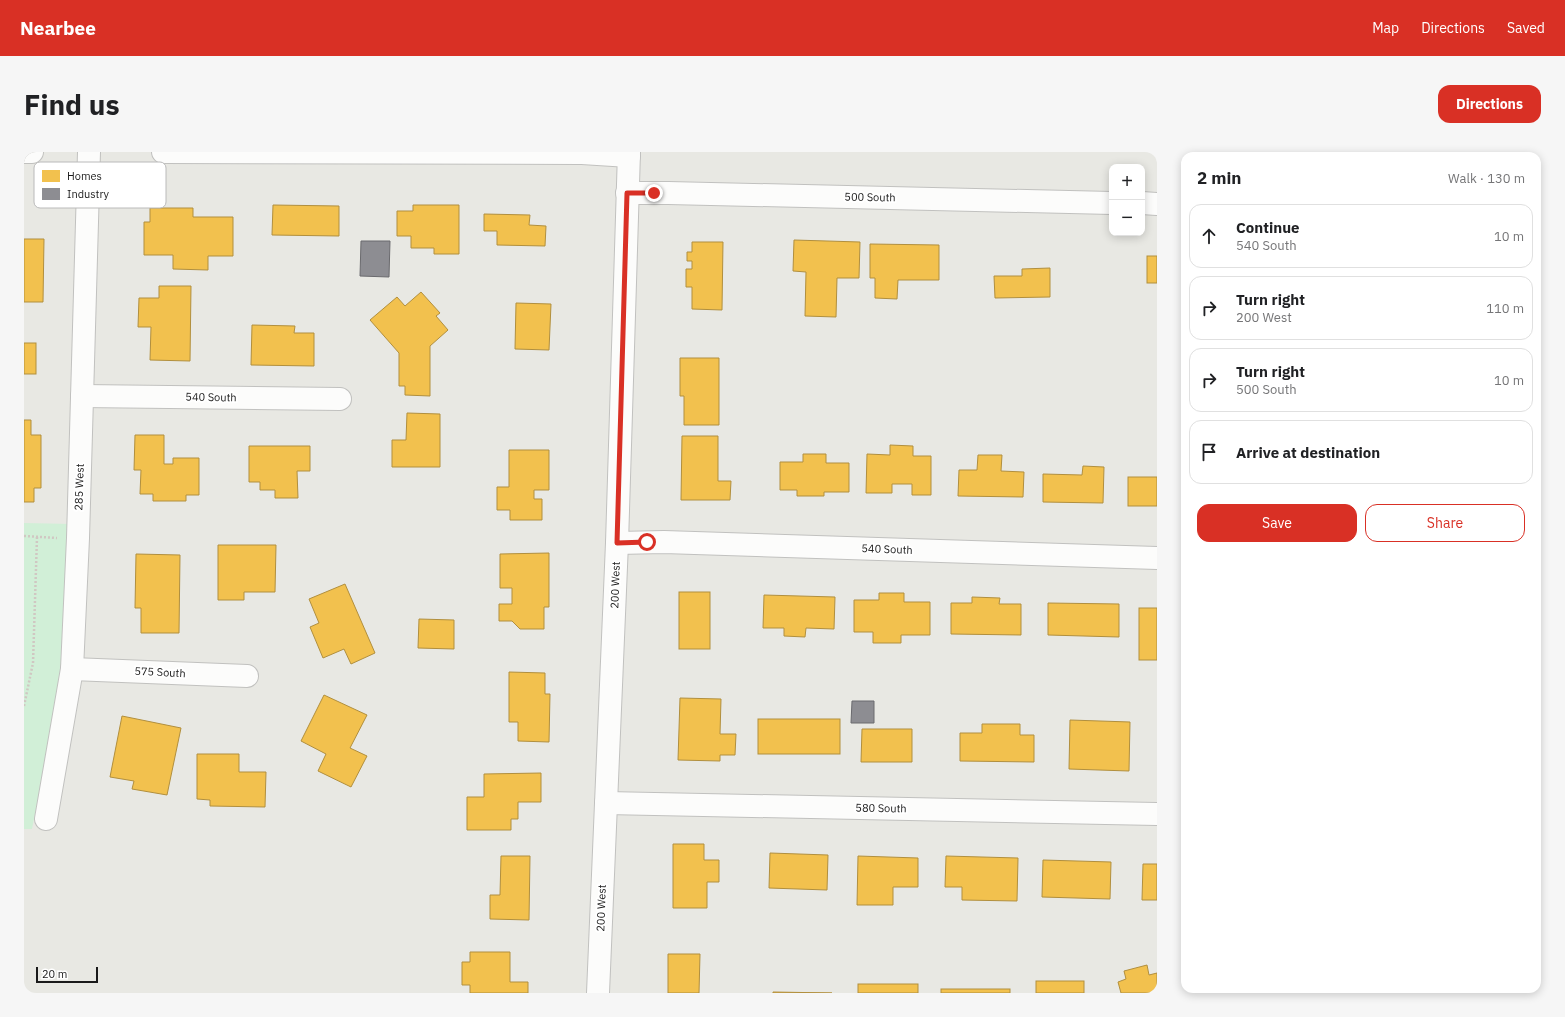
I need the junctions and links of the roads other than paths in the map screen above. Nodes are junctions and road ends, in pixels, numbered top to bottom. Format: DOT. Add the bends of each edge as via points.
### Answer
graph roads {
  1 [pos="24,152"];
  2 [pos="32,152"];
  3 [pos="89,152"];
  4 [pos="163,152"];
  5 [pos="200,152"];
  6 [pos="629,154"];
  7 [pos="89,162"];
  8 [pos="627,193"];
  9 [pos="1109,203"];
  10 [pos="1145,203"];
  11 [pos="1157,204"];
  12 [pos="87,208"];
  13 [pos="82,396"];
  14 [pos="340,399"];
  15 [pos="617,543"];
  16 [pos="1157,558"];
  17 [pos="72,668"];
  18 [pos="247,676"];
  19 [pos="606,803"];
  20 [pos="1157,814"];
  21 [pos="46,819"];
  22 [pos="598,993"];
  1 -- 2 [label="street"];
  3 -- 7 [label="street, 285 West"];
  4 -- 5 [label="street"];
  5 -- 6 [label="street"];
  6 -- 8 [label="street, 200 West"];
  8 -- 9 [label="street, 500 South"];
  8 -- 15 [label="street, 200 West"];
  10 -- 11 [label="street"];
  12 -- 13 [label="street, 285 West"];
  13 -- 14 [label="street, 540 South"];
  13 -- 17 [label="street, 285 West"];
  15 -- 16 [label="street, 540 South" via="664,542"];
  15 -- 19 [label="street, 200 West"];
  17 -- 18 [label="street, 575 South"];
  17 -- 21 [label="street, 285 West"];
  19 -- 20 [label="street, 580 South"];
  19 -- 22 [label="street, 200 West"];
}
